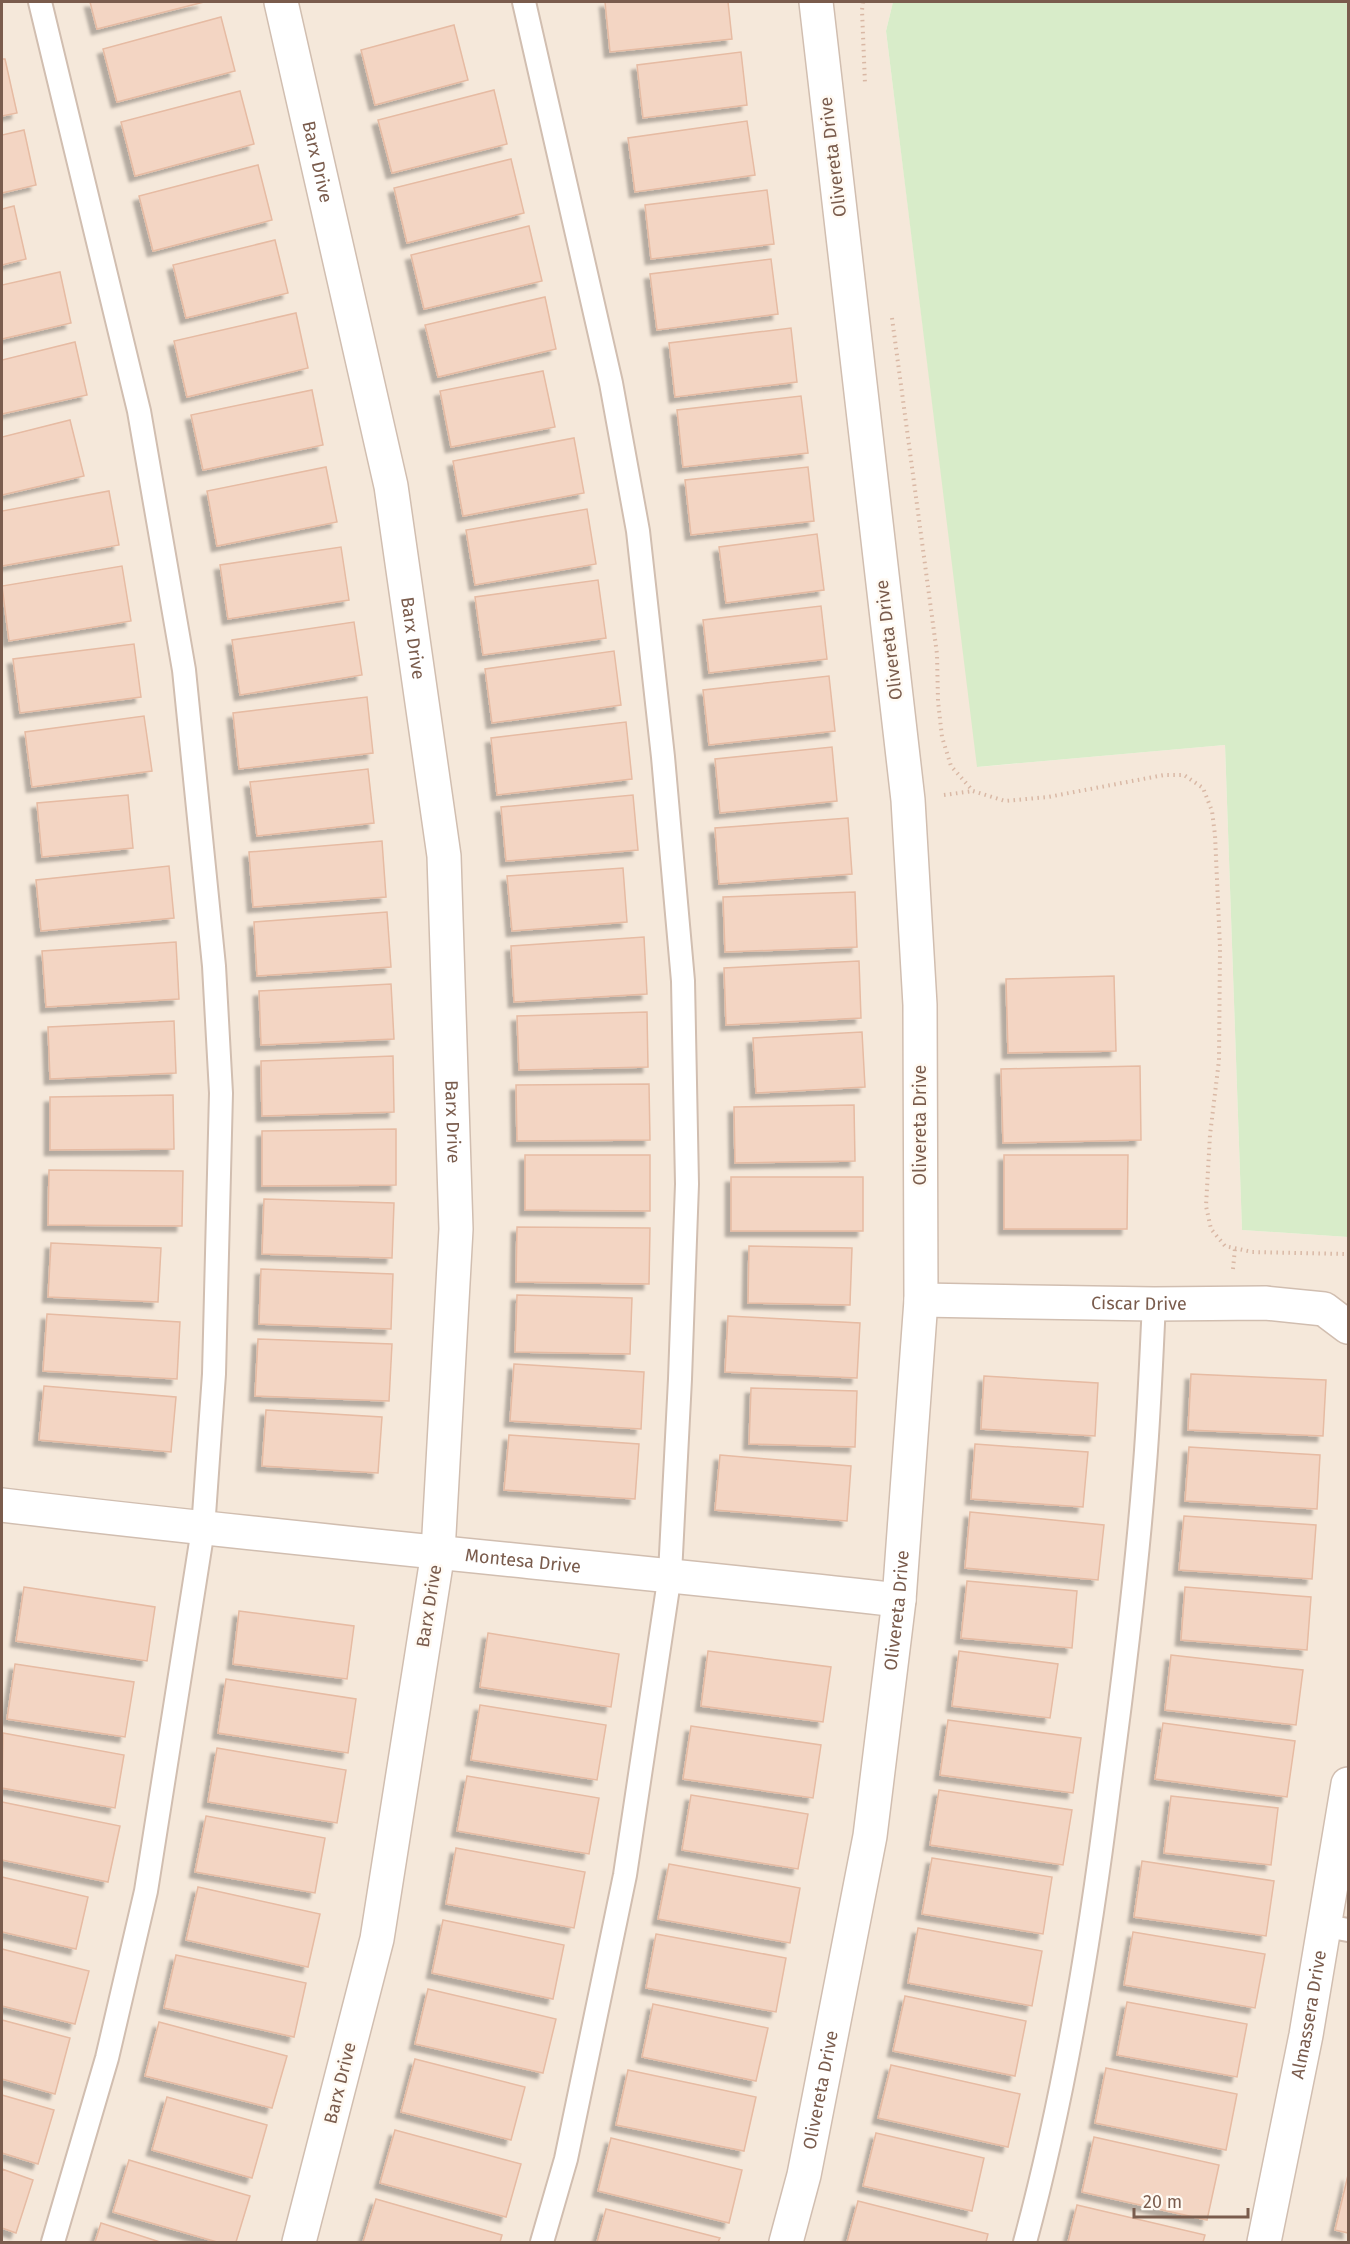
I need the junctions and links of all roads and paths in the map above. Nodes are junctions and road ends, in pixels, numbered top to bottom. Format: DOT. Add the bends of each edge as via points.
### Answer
graph roads {
  1 [pos="40,2"];
  2 [pos="283,2"];
  3 [pos="524,2"];
  4 [pos="816,2"];
  5 [pos="863,2"];
  6 [pos="865,88"];
  7 [pos="892,317"];
  8 [pos="1348,1254"];
  9 [pos="921,1300"];
  10 [pos="1154,1304"];
  11 [pos="1348,1327"];
  12 [pos="2,1505"];
  13 [pos="203,1529"];
  14 [pos="438,1552"];
  15 [pos="669,1574"];
  16 [pos="899,1600"];
  17 [pos="1348,1784"];
  18 [pos="1337,1928"];
  19 [pos="53,2242"];
  20 [pos="299,2242"];
  21 [pos="542,2242"];
  22 [pos="786,2242"];
  23 [pos="1025,2242"];
  24 [pos="1264,2242"];
  1 -- 13 [label="lane" via="139,411 184,670 214,966 221,1093 214,1374"];
  2 -- 14 [label="street, Barx Drive" via="391,486 444,856 456,1229"];
  3 -- 15 [label="lane" via="613,394 638,531 663,757 683,981 687,1184"];
  4 -- 9 [label="street, Olivereta Drive" via="908,800 920,1005"];
  5 -- 6 [label="path"];
  7 -- 8 [label="path" via="937,654 942,737 951,766 973,791 1005,801 1164,775 1184,776 1203,788 1212,811 1215,835 1220,947 1219,1060 1206,1206 1211,1229 1225,1246 1252,1252"];
  9 -- 10 [label="street, Ciscar Drive"];
  9 -- 16 [label="street, Olivereta Drive"];
  10 -- 11 [label="street, Ciscar Drive" via="1265,1303 1324,1309"];
  10 -- 23 [label="lane" via="1145,1473 1130,1626 1093,1917"];
  12 -- 13 [label="street, Montesa Drive"];
  13 -- 14 [label="street, Montesa Drive"];
  13 -- 19 [label="lane" via="146,1891 107,2058"];
  14 -- 15 [label="street, Montesa Drive"];
  14 -- 20 [label="street, Barx Drive" via="377,1939"];
  15 -- 16 [label="street, Montesa Drive"];
  15 -- 21 [label="lane" via="625,1875 566,2159"];
  16 -- 22 [label="street, Olivereta Drive" via="870,1836 804,2175"];
  17 -- 18 [label="street, Almassera Drive"];
  18 -- 24 [label="street, Almassera Drive"];
}
